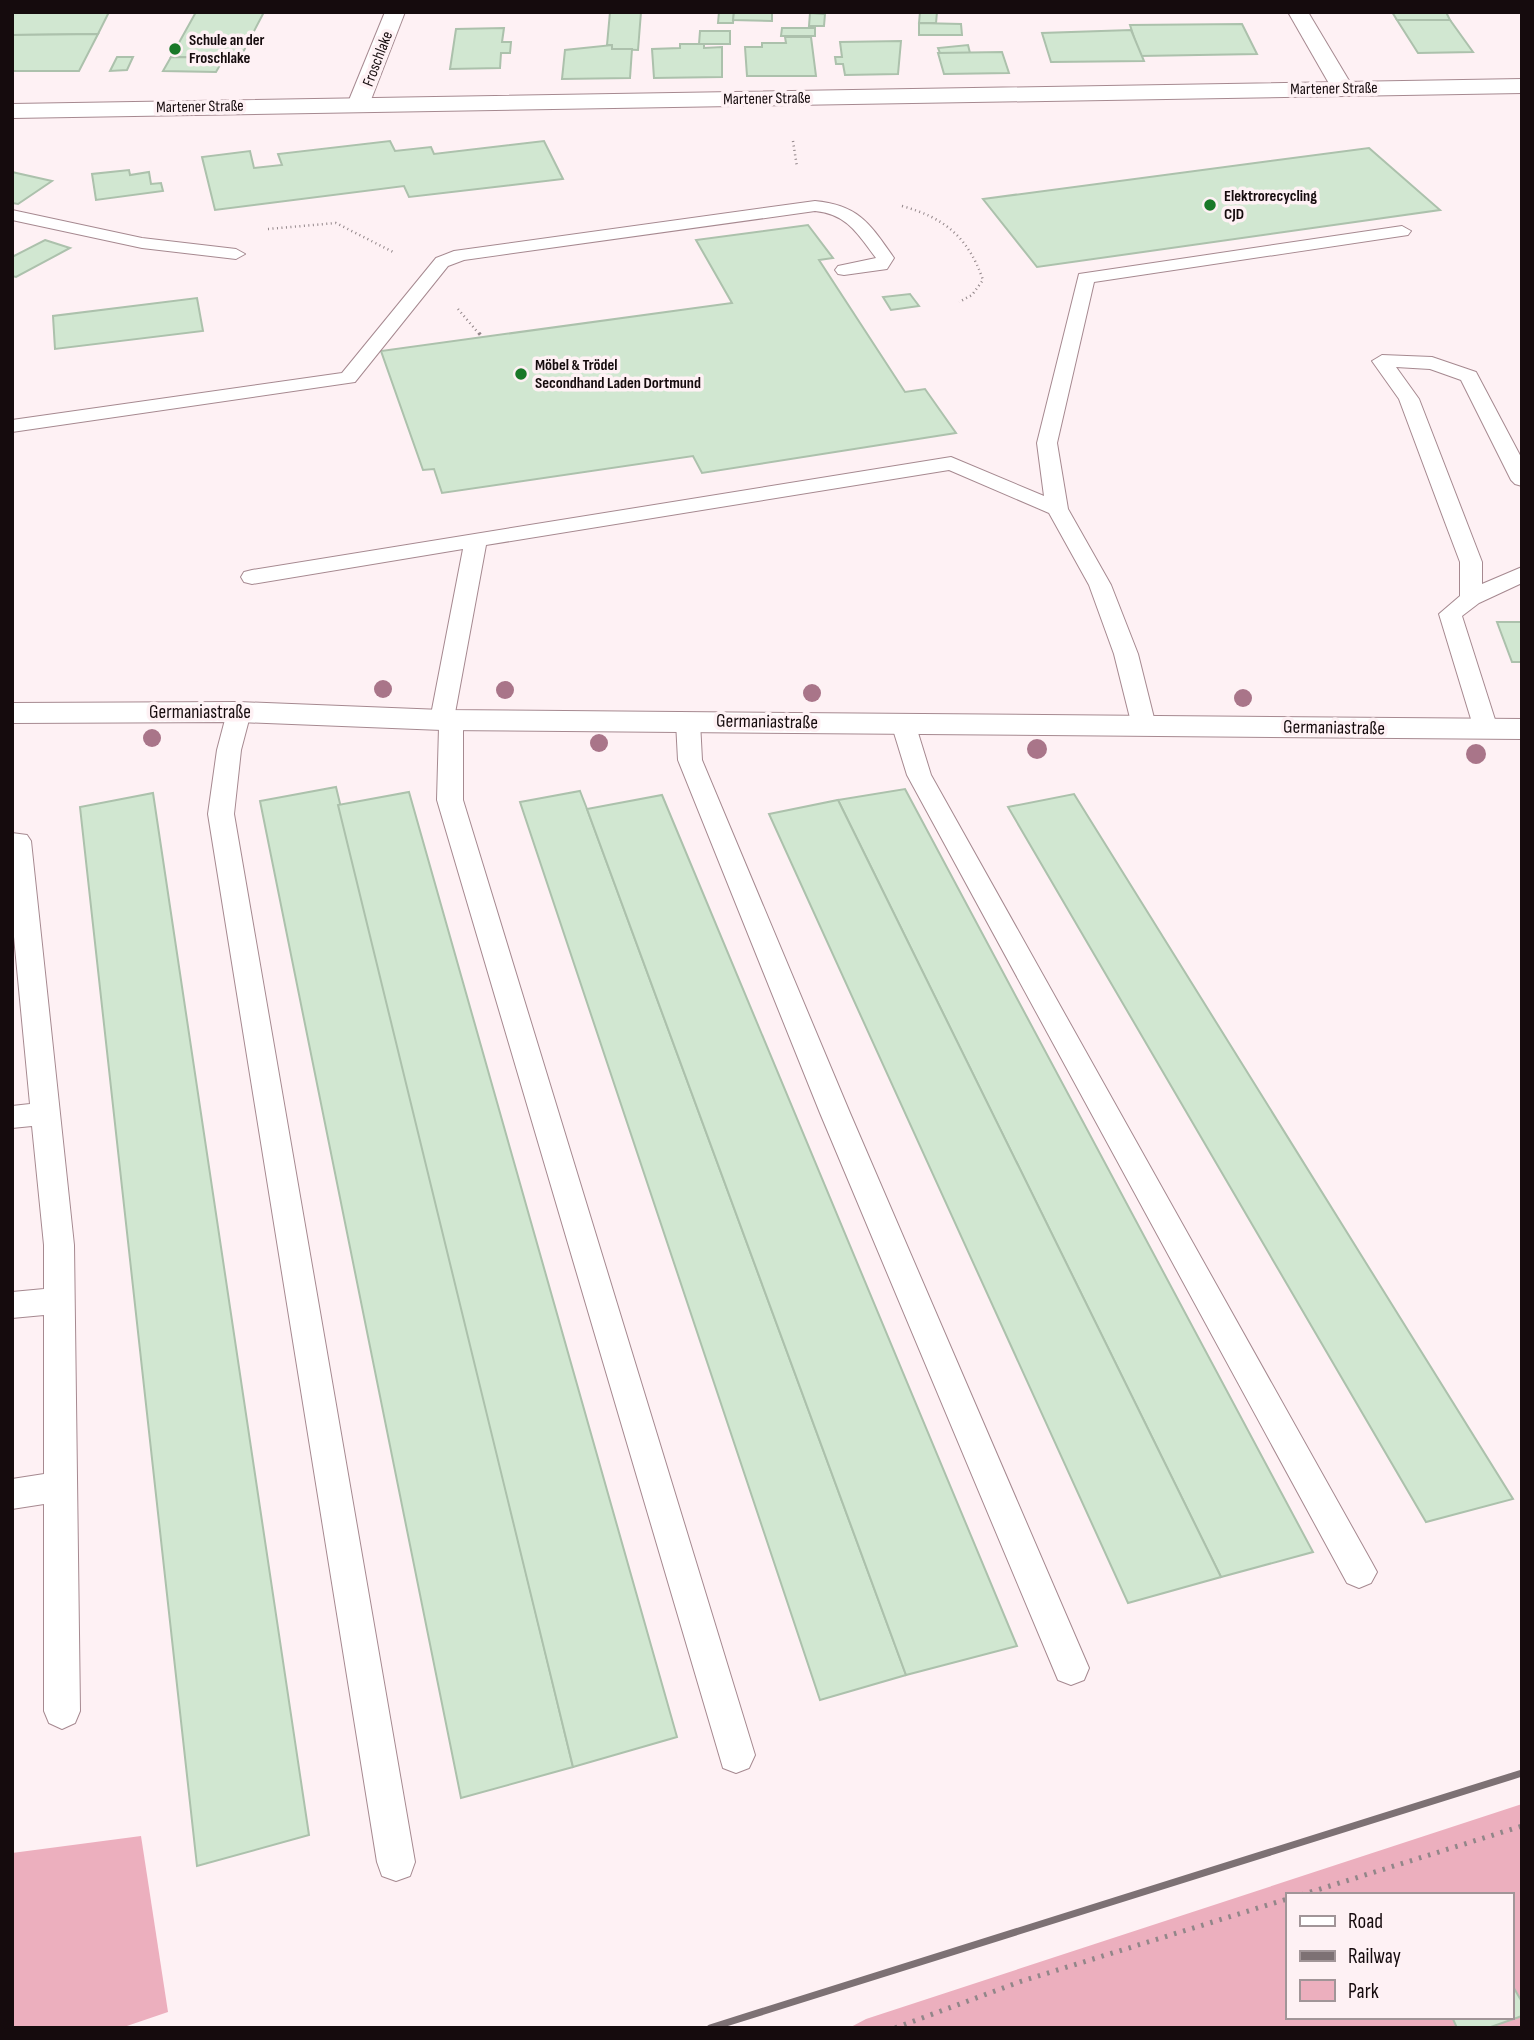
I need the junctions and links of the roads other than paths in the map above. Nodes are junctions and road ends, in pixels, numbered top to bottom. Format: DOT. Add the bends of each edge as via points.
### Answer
graph roads {
  1 [pos="395,12"];
  2 [pos="1298,12"];
  3 [pos="1522,86"];
  4 [pos="1343,89"];
  5 [pos="358,105"];
  6 [pos="12,111"];
  7 [pos="12,215"];
  8 [pos="1402,231"];
  9 [pos="236,254"];
  10 [pos="844,270"];
  11 [pos="12,426"];
  12 [pos="1522,480"];
  13 [pos="1057,509"];
  14 [pos="476,540"];
  15 [pos="1522,573"];
  16 [pos="252,577"];
  17 [pos="1471,598"];
  18 [pos="239,712"];
  19 [pos="12,713"];
  20 [pos="446,719"];
  21 [pos="688,722"];
  22 [pos="904,723"];
  23 [pos="1144,726"];
  24 [pos="1486,729"];
  25 [pos="1522,729"];
  26 [pos="12,842"];
  27 [pos="22,974"];
  28 [pos="46,1113"];
  29 [pos="12,1117"];
  30 [pos="60,1300"];
  31 [pos="12,1305"];
  32 [pos="60,1487"];
  33 [pos="12,1494"];
  34 [pos="1359,1572"];
  35 [pos="1071,1668"];
  36 [pos="62,1711"];
  37 [pos="736,1755"];
  38 [pos="396,1862"];
  1 -- 5 [label="street, Froschlake"];
  2 -- 4 [label="street"];
  3 -- 4 [label="street, Martener Straße"];
  4 -- 5 [label="street, Martener Straße"];
  5 -- 6 [label="street, Martener Straße"];
  7 -- 9 [label="lane" via="142,243"];
  8 -- 13 [label="lane" via="1086,278 1047,443"];
  10 -- 11 [label="lane" via="881,265 885,258 848,211 835,206 460,255 442,262 348,378"];
  12 -- 17 [label="lane" via="1469,376 1432,363 1382,361 1409,399 1471,562"];
  13 -- 14 [label="lane" via="951,463"];
  13 -- 23 [label="lane" via="1100,585 1126,654"];
  14 -- 16 [label="lane"];
  14 -- 20 [label="lane"];
  15 -- 17 [label="lane"];
  17 -- 24 [label="lane" via="1450,614"];
  18 -- 19 [label="street, Germaniastraße"];
  18 -- 20 [label="street, Germaniastraße"];
  18 -- 38 [label="lane" via="220,814"];
  20 -- 21 [label="street, Germaniastraße"];
  20 -- 37 [label="lane" via="450,800"];
  21 -- 22 [label="street, Germaniastraße"];
  21 -- 35 [label="lane" via="695,773"];
  22 -- 23 [label="street, Germaniastraße"];
  22 -- 34 [label="lane" via="919,775"];
  23 -- 24 [label="street, Germaniastraße"];
  24 -- 25 [label="street, Germaniastraße"];
  26 -- 27 [label="lane" via="18,841"];
  27 -- 28 [label="lane"];
  28 -- 29 [label="lane"];
  28 -- 30 [label="lane"];
  30 -- 31 [label="lane"];
  30 -- 32 [label="lane"];
  32 -- 33 [label="lane"];
  32 -- 36 [label="lane"];
}
